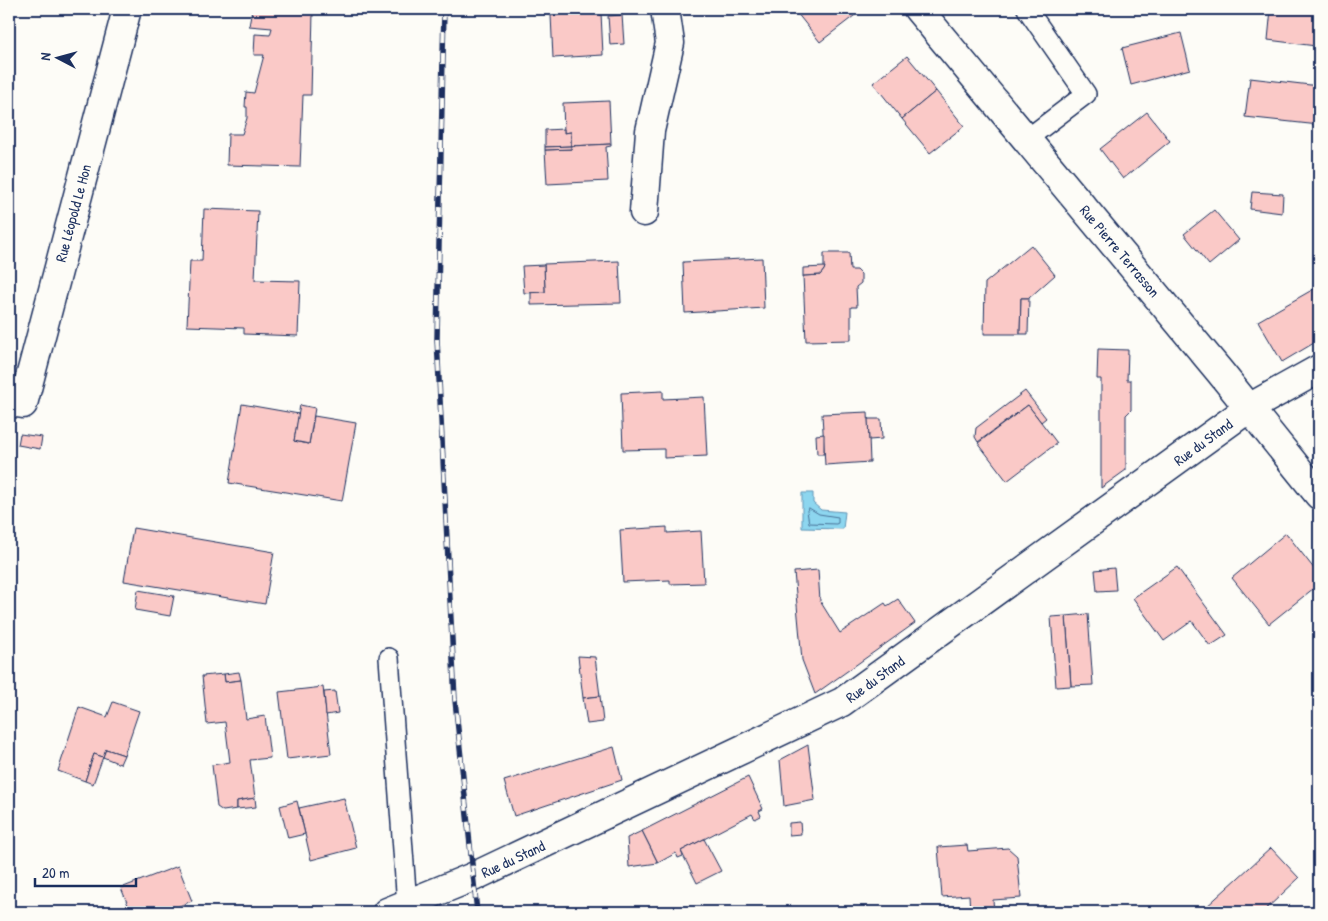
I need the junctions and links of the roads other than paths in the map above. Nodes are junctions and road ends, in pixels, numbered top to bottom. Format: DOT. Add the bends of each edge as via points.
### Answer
graph roads {
  1 [pos="127,9"];
  2 [pos="665,9"];
  3 [pos="918,9"];
  4 [pos="1027,9"];
  5 [pos="1027,139"];
  6 [pos="644,212"];
  7 [pos="1319,369"];
  8 [pos="9,402"];
  9 [pos="1249,408"];
  10 [pos="1319,496"];
  11 [pos="389,658"];
  12 [pos="397,909"];
  1 -- 8 [label="street, Rue Léopold Le Hon" via="23,404"];
  2 -- 6 [label="street" via="670,43 650,132"];
  3 -- 5 [label="street, Rue Pierre Terrasson"];
  4 -- 5 [label="lane" via="1086,94"];
  5 -- 9 [label="street, Rue Pierre Terrasson"];
  7 -- 9 [label="street, Rue du Stand"];
  9 -- 10 [label="street, Rue Pierre Terrasson"];
  9 -- 12 [label="street, Rue du Stand" via="842,702 473,878"];
  11 -- 12 [label="lane"];
}
